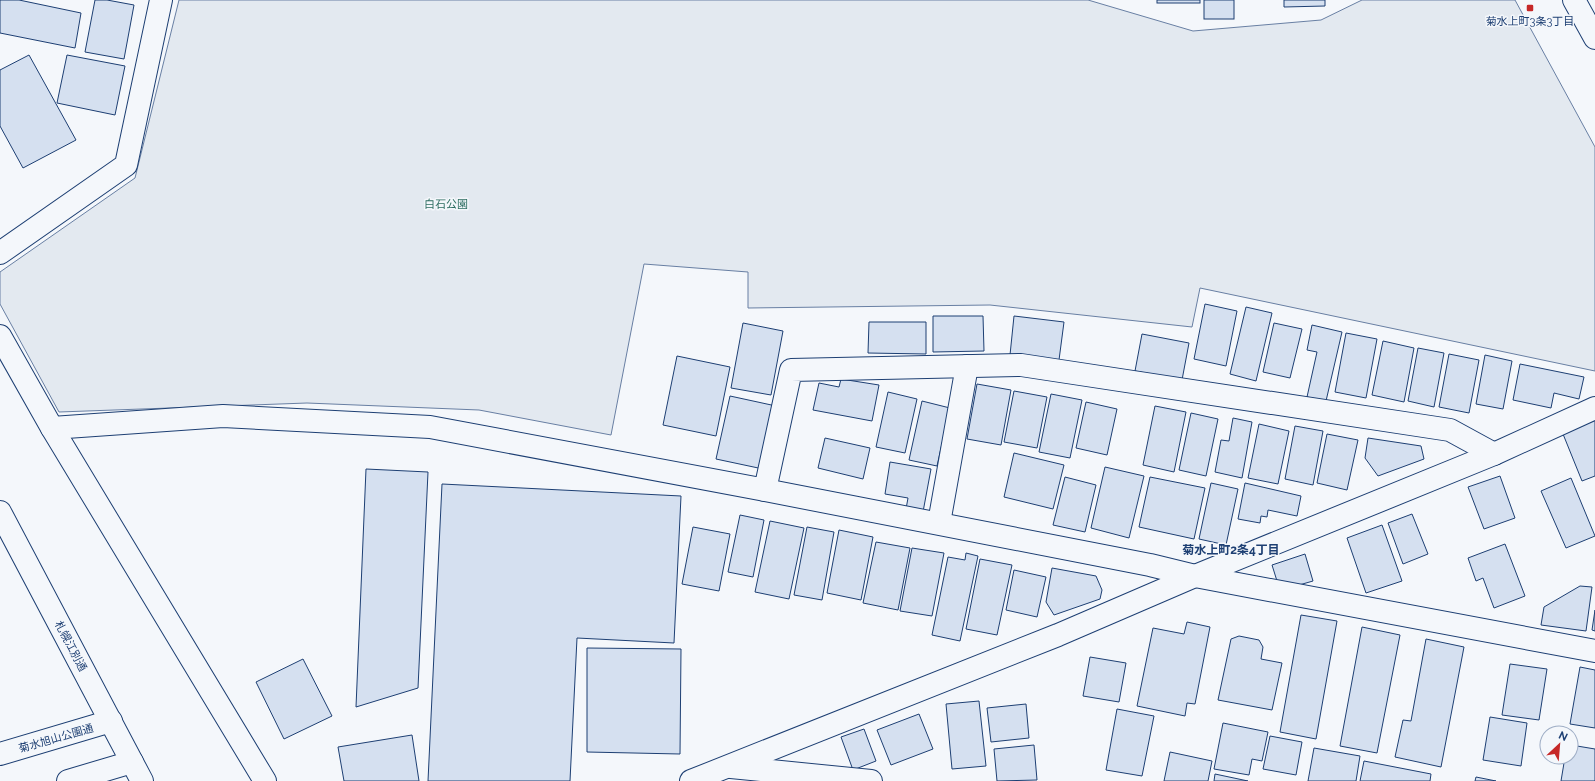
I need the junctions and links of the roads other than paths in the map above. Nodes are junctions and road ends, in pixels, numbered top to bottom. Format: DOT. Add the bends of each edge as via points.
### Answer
graph roads {
  1 [pos="161,0"];
  2 [pos="1574,0"];
  3 [pos="1595,38"];
  4 [pos="0,253"];
  5 [pos="0,336"];
  6 [pos="967,366"];
  7 [pos="1595,408"];
  8 [pos="52,428"];
  9 [pos="1494,454"];
  10 [pos="765,490"];
  11 [pos="0,512"];
  12 [pos="939,523"];
  13 [pos="1195,576"];
  14 [pos="1595,651"];
  15 [pos="111,721"];
  16 [pos="0,754"];
  17 [pos="132,762"];
  18 [pos="727,766"];
  19 [pos="68,781"];
  20 [pos="142,781"];
  21 [pos="265,781"];
  22 [pos="691,781"];
  23 [pos="871,781"];
  1 -- 4 [label="main road" via="126,165"];
  2 -- 3 [label="main road"];
  5 -- 8 [label="main road"];
  6 -- 9 [label="main road" via="1021,365 1450,430"];
  6 -- 10 [label="main road" via="791,370"];
  6 -- 12 [label="main road"];
  7 -- 9 [label="main road"];
  8 -- 10 [label="main road" via="223,416 430,427"];
  8 -- 21 [label="main road"];
  9 -- 13 [label="main road"];
  10 -- 12 [label="main road"];
  11 -- 15 [label="main road, 札幌江別通"];
  12 -- 13 [label="main road"];
  13 -- 14 [label="main road"];
  13 -- 18 [label="main road" via="1058,635"];
  15 -- 16 [label="main road, 菊水旭山公園通"];
  15 -- 17 [label="main road, 札幌江別通"];
  17 -- 19 [label="main road"];
  17 -- 20 [label="main road, 札幌江別通"];
  18 -- 22 [label="main road"];
  18 -- 23 [label="main road"];
}
